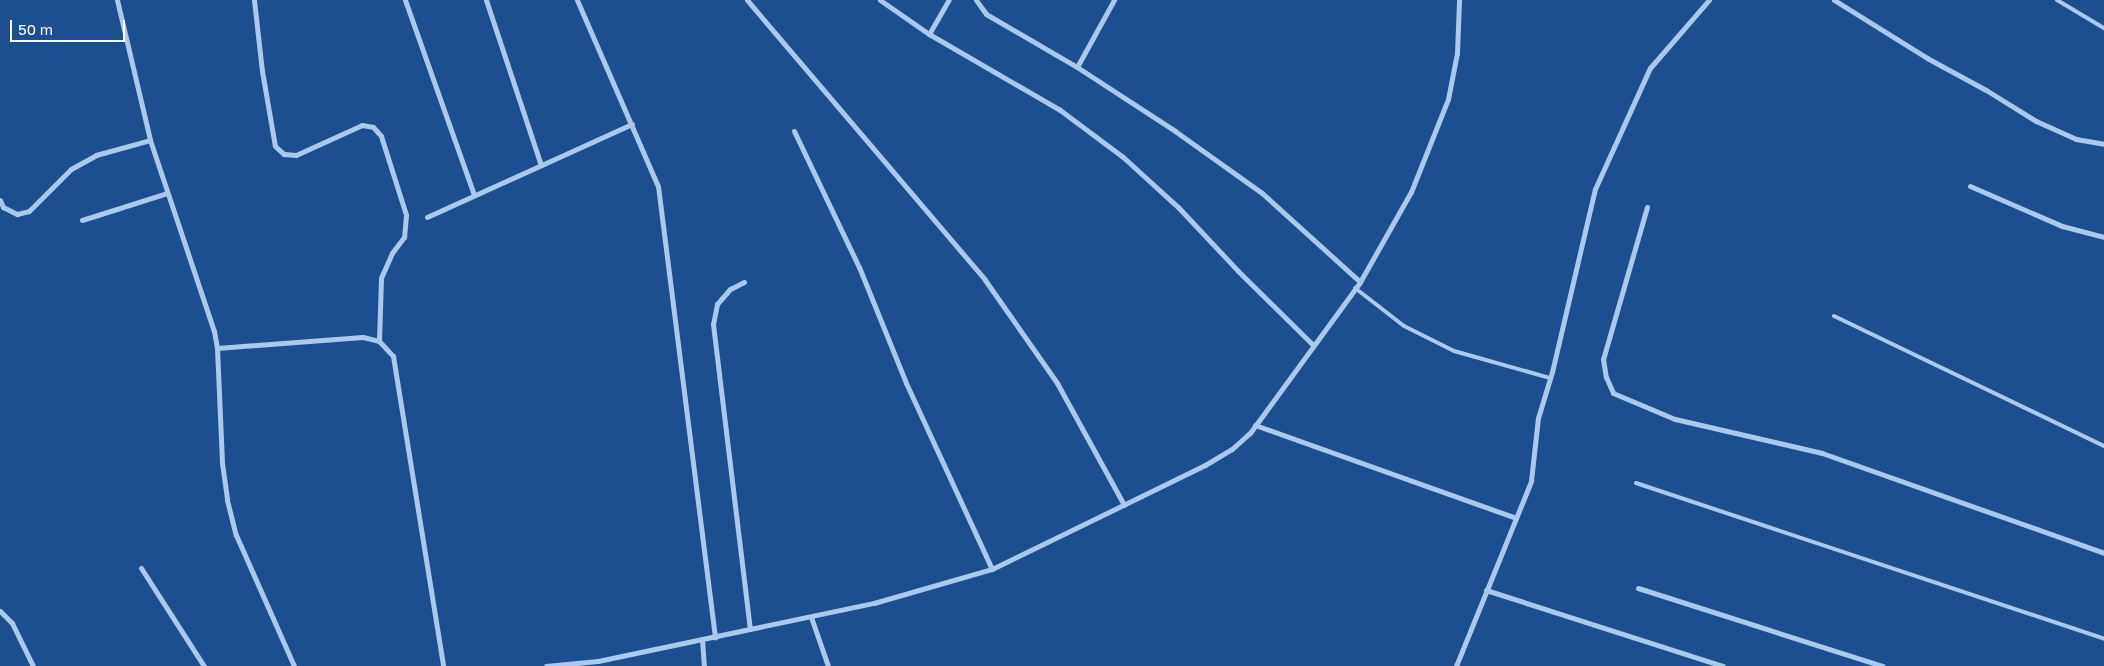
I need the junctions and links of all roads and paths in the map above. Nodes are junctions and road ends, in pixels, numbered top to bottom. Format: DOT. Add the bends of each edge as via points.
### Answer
graph roads {
  1 [pos="117,0"];
  2 [pos="254,0"];
  3 [pos="405,0"];
  4 [pos="486,0"];
  5 [pos="577,0"];
  6 [pos="747,0"];
  7 [pos="880,0"];
  8 [pos="949,0"];
  9 [pos="976,0"];
  10 [pos="1114,0"];
  11 [pos="1459,0"];
  12 [pos="1709,0"];
  13 [pos="1834,0"];
  14 [pos="2057,0"];
  15 [pos="2104,28"];
  16 [pos="929,34"];
  17 [pos="1077,67"];
  18 [pos="632,124"];
  19 [pos="794,131"];
  20 [pos="150,140"];
  21 [pos="2104,144"];
  22 [pos="542,165"];
  23 [pos="1970,186"];
  24 [pos="167,193"];
  25 [pos="474,196"];
  26 [pos="0,200"];
  27 [pos="1647,207"];
  28 [pos="427,217"];
  29 [pos="82,220"];
  30 [pos="2104,237"];
  31 [pos="744,282"];
  32 [pos="1360,282"];
  33 [pos="1355,288"];
  34 [pos="1834,316"];
  35 [pos="379,341"];
  36 [pos="1314,345"];
  37 [pos="217,348"];
  38 [pos="1550,378"];
  39 [pos="1255,426"];
  40 [pos="2104,446"];
  41 [pos="1636,483"];
  42 [pos="1124,505"];
  43 [pos="1516,518"];
  44 [pos="2104,553"];
  45 [pos="142,568"];
  46 [pos="992,569"];
  47 [pos="1638,588"];
  48 [pos="1486,590"];
  49 [pos="0,611"];
  50 [pos="811,617"];
  51 [pos="750,630"];
  52 [pos="715,637"];
  53 [pos="702,639"];
  54 [pos="2104,639"];
  55 [pos="598,664"];
  56 [pos="566,665"];
  57 [pos="34,666"];
  58 [pos="204,666"];
  59 [pos="294,666"];
  60 [pos="443,666"];
  61 [pos="546,666"];
  62 [pos="704,666"];
  63 [pos="828,666"];
  64 [pos="1456,666"];
  65 [pos="1723,666"];
  66 [pos="1883,666"];
  1 -- 20 [label="street"];
  2 -- 35 [label="street" via="275,146 284,154 296,155 362,125 373,127 381,136 406,215 404,237 392,253 381,278"];
  3 -- 25 [label="street"];
  4 -- 22 [label="street"];
  5 -- 18 [label="street"];
  6 -- 42 [label="street" via="985,280 1057,383"];
  7 -- 16 [label="street"];
  8 -- 16 [label="street"];
  9 -- 17 [label="street" via="986,14"];
  10 -- 17 [label="street"];
  11 -- 32 [label="street" via="1457,53 1448,99 1411,192"];
  12 -- 38 [label="street" via="1650,68 1595,189"];
  13 -- 21 [label="street" via="2036,121 2076,139"];
  14 -- 15 [label="lane"];
  16 -- 36 [label="street" via="1060,110 1123,157 1178,207"];
  17 -- 32 [label="street" via="1176,131 1262,193"];
  18 -- 22 [label="street"];
  18 -- 52 [label="street" via="658,186"];
  19 -- 46 [label="street" via="859,267 906,383"];
  20 -- 24 [label="street"];
  20 -- 26 [label="street" via="96,155 71,169 30,211 17,214 3,206"];
  22 -- 25 [label="street"];
  23 -- 30 [label="street" via="2062,226"];
  24 -- 29 [label="street"];
  24 -- 37 [label="street"];
  25 -- 28 [label="street"];
  27 -- 44 [label="street" via="1603,359 1613,392 1675,419 1822,452"];
  31 -- 51 [label="street" via="730,289 717,304 713,324"];
  32 -- 33 [label="street"];
  33 -- 36 [label="street"];
  33 -- 38 [label="lane" via="1404,326 1454,351"];
  34 -- 40 [label="lane"];
  35 -- 37 [label="street" via="363,337"];
  35 -- 60 [label="street" via="393,356 398,380"];
  36 -- 39 [label="street"];
  37 -- 59 [label="street" via="222,464 227,500 236,535"];
  38 -- 43 [label="street" via="1538,418 1531,481"];
  39 -- 42 [label="street" via="1232,449 1205,466"];
  39 -- 43 [label="street"];
  41 -- 54 [label="lane"];
  42 -- 46 [label="street"];
  43 -- 48 [label="street"];
  45 -- 58 [label="street"];
  46 -- 50 [label="street" via="874,604"];
  47 -- 66 [label="street"];
  48 -- 64 [label="street"];
  48 -- 65 [label="street"];
  49 -- 57 [label="street" via="12,623"];
  50 -- 51 [label="street"];
  50 -- 63 [label="street"];
  51 -- 52 [label="street"];
  52 -- 53 [label="street"];
  53 -- 55 [label="street"];
  53 -- 62 [label="street"];
  55 -- 56 [label="street"];
  56 -- 61 [label="street"];
}
